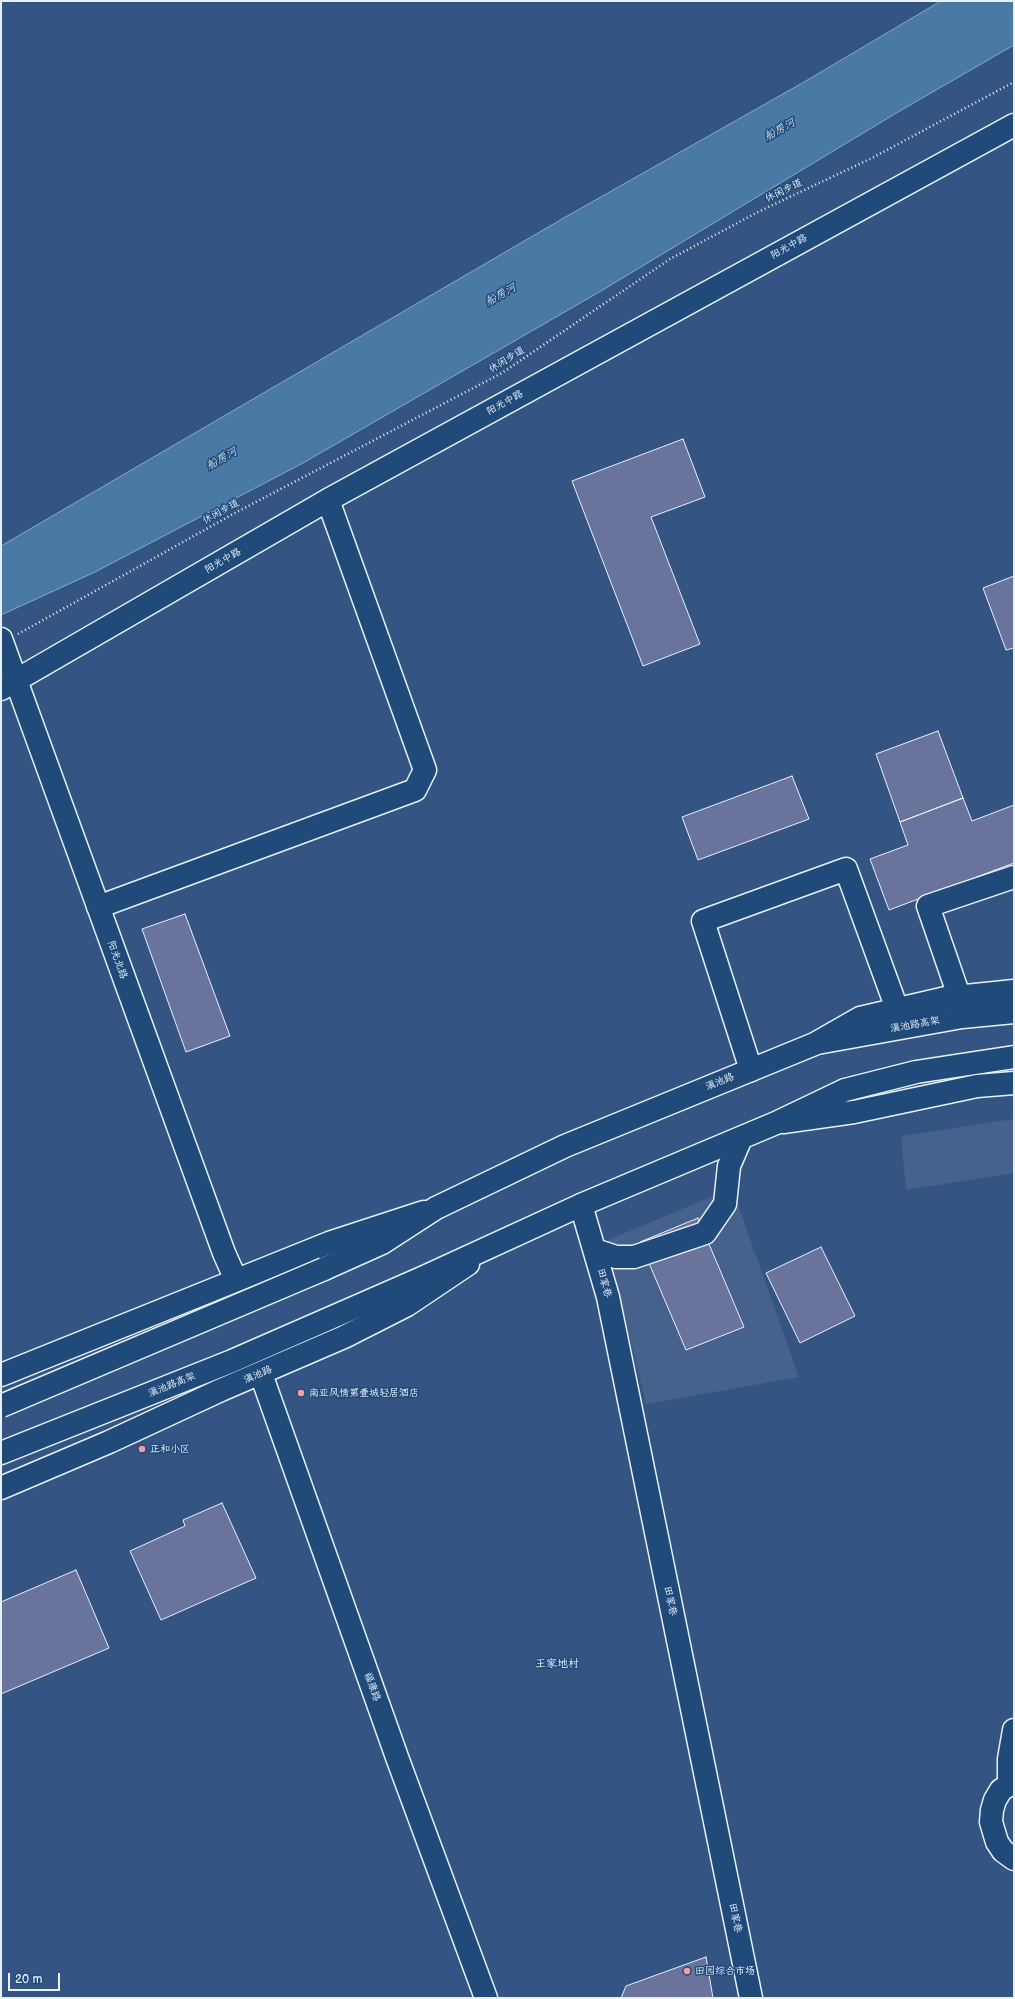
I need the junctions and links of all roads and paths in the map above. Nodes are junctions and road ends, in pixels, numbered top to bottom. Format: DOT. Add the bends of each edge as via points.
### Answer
graph roads {
  1 [pos="1014,82"];
  2 [pos="1014,124"];
  3 [pos="328,500"];
  4 [pos="2,640"];
  5 [pos="9,685"];
  6 [pos="1014,877"];
  7 [pos="98,908"];
  8 [pos="1014,991"];
  9 [pos="959,996"];
  10 [pos="897,1009"];
  11 [pos="1014,1012"];
  12 [pos="817,1043"];
  13 [pos="1014,1057"];
  14 [pos="751,1070"];
  15 [pos="1014,1083"];
  16 [pos="776,1123"];
  17 [pos="741,1138"];
  18 [pos="581,1205"];
  19 [pos="436,1208"];
  20 [pos="504,1240"];
  21 [pos="596,1250"];
  22 [pos="236,1280"];
  23 [pos="342,1313"];
  24 [pos="261,1374"];
  25 [pos="1,1375"];
  26 [pos="1,1406"];
  27 [pos="1,1453"];
  28 [pos="1,1488"];
  29 [pos="1014,1730"];
  30 [pos="1012,1783"];
  31 [pos="1014,1859"];
  32 [pos="486,1998"];
  33 [pos="751,1998"];
  1 -- 4 [label="path, 休闲步道" via="872,158 758,212 670,259 502,374 235,513"];
  2 -- 3 [label="street, 阳光中路"];
  3 -- 5 [label="street, 阳光中路"];
  3 -- 7 [label="street" via="425,770 415,790"];
  4 -- 5 [label="street, 阳光北路"];
  5 -- 7 [label="street, 阳光北路"];
  6 -- 9 [label="street" via="928,906"];
  7 -- 22 [label="street, 阳光北路"];
  8 -- 9 [label="street, 滇池路"];
  9 -- 10 [label="street, 滇池路"];
  10 -- 12 [label="street, 滇池路" via="860,1018"];
  10 -- 14 [label="street" via="846,869 703,921"];
  11 -- 12 [label="street, 滇池路高架" via="962,1017"];
  12 -- 14 [label="street, 滇池路"];
  13 -- 16 [label="street, 滇池路" via="916,1072 845,1090"];
  14 -- 19 [label="street, 滇池路" via="565,1146"];
  15 -- 16 [label="street, 滇池路" via="977,1086 854,1112"];
  16 -- 17 [label="street, 滇池路"];
  17 -- 18 [label="street, 滇池路"];
  17 -- 21 [label="street" via="730,1166 725,1204 705,1233 634,1257 616,1257"];
  18 -- 20 [label="street, 滇池路"];
  18 -- 21 [label="street, 田家巷"];
  19 -- 22 [label="street, 滇池路" via="328,1243"];
  19 -- 26 [label="street, 滇池路, bridge" via="382,1243"];
  20 -- 23 [label="street, 滇池路"];
  20 -- 24 [label="street, 滇池路" via="407,1304 344,1337"];
  21 -- 33 [label="street, 田家巷" via="608,1297"];
  22 -- 25 [label="street, 滇池路"];
  23 -- 27 [label="street, 滇池路高架" via="232,1361"];
  24 -- 28 [label="street, 滇池路"];
  24 -- 32 [label="street, 福康路" via="408,1788"];
  29 -- 30 [label="street" via="1008,1759"];
  30 -- 31 [label="street" via="1001,1790 995,1800 991,1822 997,1842 1003,1851"];
}
